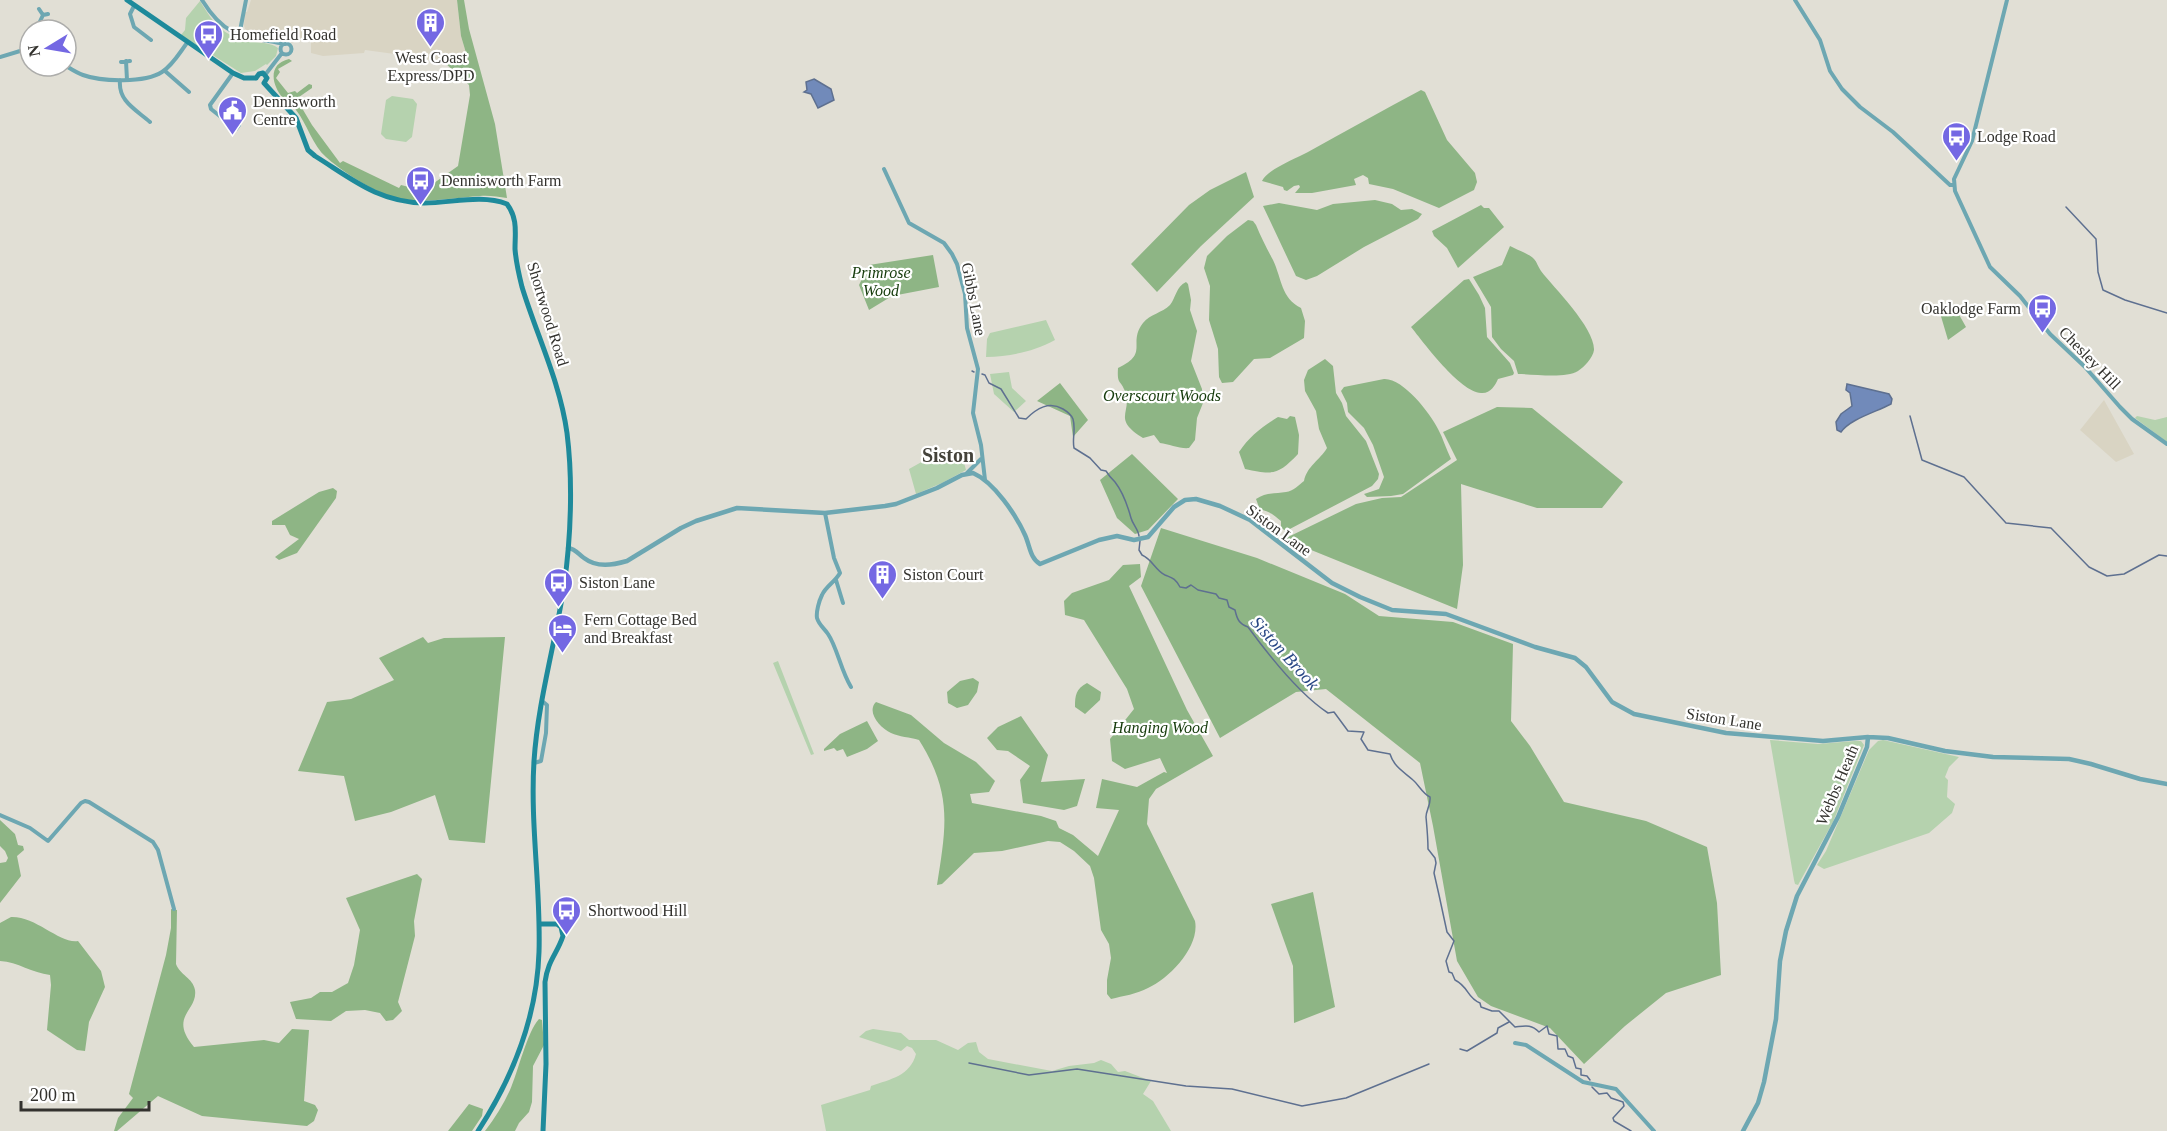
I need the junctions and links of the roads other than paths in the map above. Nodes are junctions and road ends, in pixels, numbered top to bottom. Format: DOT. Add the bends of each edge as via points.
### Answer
graph roads {
  1 [pos="127,0"];
  2 [pos="202,0"];
  3 [pos="246,0"];
  4 [pos="1795,0"];
  5 [pos="2007,0"];
  6 [pos="134,6"];
  7 [pos="39,9"];
  8 [pos="48,14"];
  9 [pos="43,15"];
  10 [pos="42,18"];
  11 [pos="239,36"];
  12 [pos="151,40"];
  13 [pos="271,41"];
  14 [pos="187,43"];
  15 [pos="285,44"];
  16 [pos="18,51"];
  17 [pos="281,51"];
  18 [pos="0,57"];
  19 [pos="126,61"];
  20 [pos="165,70"];
  21 [pos="78,73"];
  22 [pos="233,73"];
  23 [pos="265,75"];
  24 [pos="256,78"];
  25 [pos="120,80"];
  26 [pos="127,80"];
  27 [pos="264,83"];
  28 [pos="189,92"];
  29 [pos="150,122"];
  30 [pos="239,125"];
  31 [pos="884,169"];
  32 [pos="1954,185"];
  33 [pos="2167,444"];
  34 [pos="981,459"];
  35 [pos="968,473"];
  36 [pos="985,480"];
  37 [pos="825,513"];
  38 [pos="568,552"];
  39 [pos="836,580"];
  40 [pos="843,603"];
  41 [pos="850,687"];
  42 [pos="1869,737"];
  43 [pos="2167,784"];
  44 [pos="0,815"];
  45 [pos="174,909"];
  46 [pos="539,924"];
  47 [pos="1515,1043"];
  48 [pos="478,1131"];
  49 [pos="543,1131"];
  50 [pos="1654,1131"];
  51 [pos="1743,1131"];
  1 -- 6 [label="main road"];
  2 -- 11 [label="street" via="228,31"];
  3 -- 11 [label="street"];
  4 -- 32 [label="street" via="1820,40 1830,71 1842,89"];
  5 -- 32 [label="street" via="1972,141 1956,172"];
  6 -- 12 [label="street" via="130,14 134,27"];
  6 -- 14 [label="main road"];
  7 -- 9 [label="street"];
  8 -- 9 [label="street"];
  9 -- 10 [label="street"];
  11 -- 13 [label="street"];
  13 -- 15 [label="street"];
  13 -- 17 [label="street"];
  14 -- 20 [label="street"];
  14 -- 22 [label="main road"];
  15 -- 17 [label="street"];
  15 -- 17 [label="street" via="292,51 287,55"];
  16 -- 18 [label="street"];
  17 -- 23 [label="street"];
  19 -- 26 [label="street"];
  20 -- 26 [label="street"];
  20 -- 28 [label="street"];
  21 -- 25 [label="street"];
  22 -- 24 [label="main road"];
  22 -- 30 [label="street" via="210,105 236,129"];
  23 -- 24 [label="main road"];
  23 -- 27 [label="main road"];
  24 -- 27 [label="main road"];
  25 -- 26 [label="street"];
  25 -- 29 [label="street" via="122,98"];
  27 -- 38 [label="main road, Shortwood Road" via="296,118 308,150 375,194 423,203 499,201 513,212 521,283 564,416 568,448"];
  31 -- 34 [label="street, Gibbs Lane" via="909,223 944,243 957,264 978,369 973,414"];
  32 -- 33 [label="street, Chesley Hill" via="1990,267 2132,419"];
  34 -- 35 [label="street"];
  34 -- 36 [label="street, Gibbs Lane"];
  35 -- 36 [label="street, Siston Lane"];
  35 -- 37 [label="street" via="896,504"];
  36 -- 42 [label="street, Siston Lane" via="1017,520 1031,554 1040,564 1099,540 1118,536 1140,539 1152,534 1160,520 1180,503 1190,499 1206,501 1250,520 1332,583 1360,597 1392,610 1446,614 1575,658 1612,702 1634,714 1724,733 1823,741"];
  37 -- 38 [label="street" via="737,508 681,528 627,561 601,565 574,549"];
  37 -- 39 [label="street" via="840,573"];
  38 -- 46 [label="main road" via="534,763"];
  39 -- 40 [label="street"];
  39 -- 41 [label="street" via="822,594 817,617"];
  42 -- 43 [label="street, Webbs Heath" via="1993,758 2069,759"];
  42 -- 51 [label="street, Webbs Heath" via="1838,817 1797,896 1780,961 1776,1019 1764,1082"];
  44 -- 45 [label="street" via="48,841 81,803 89,802 153,842"];
  46 -- 48 [label="main road" via="536,986 524,1040 501,1094"];
  46 -- 49 [label="main road" via="558,924 563,936 549,963 545,982"];
  47 -- 50 [label="street" via="1526,1045 1583,1082 1616,1089"];
}
